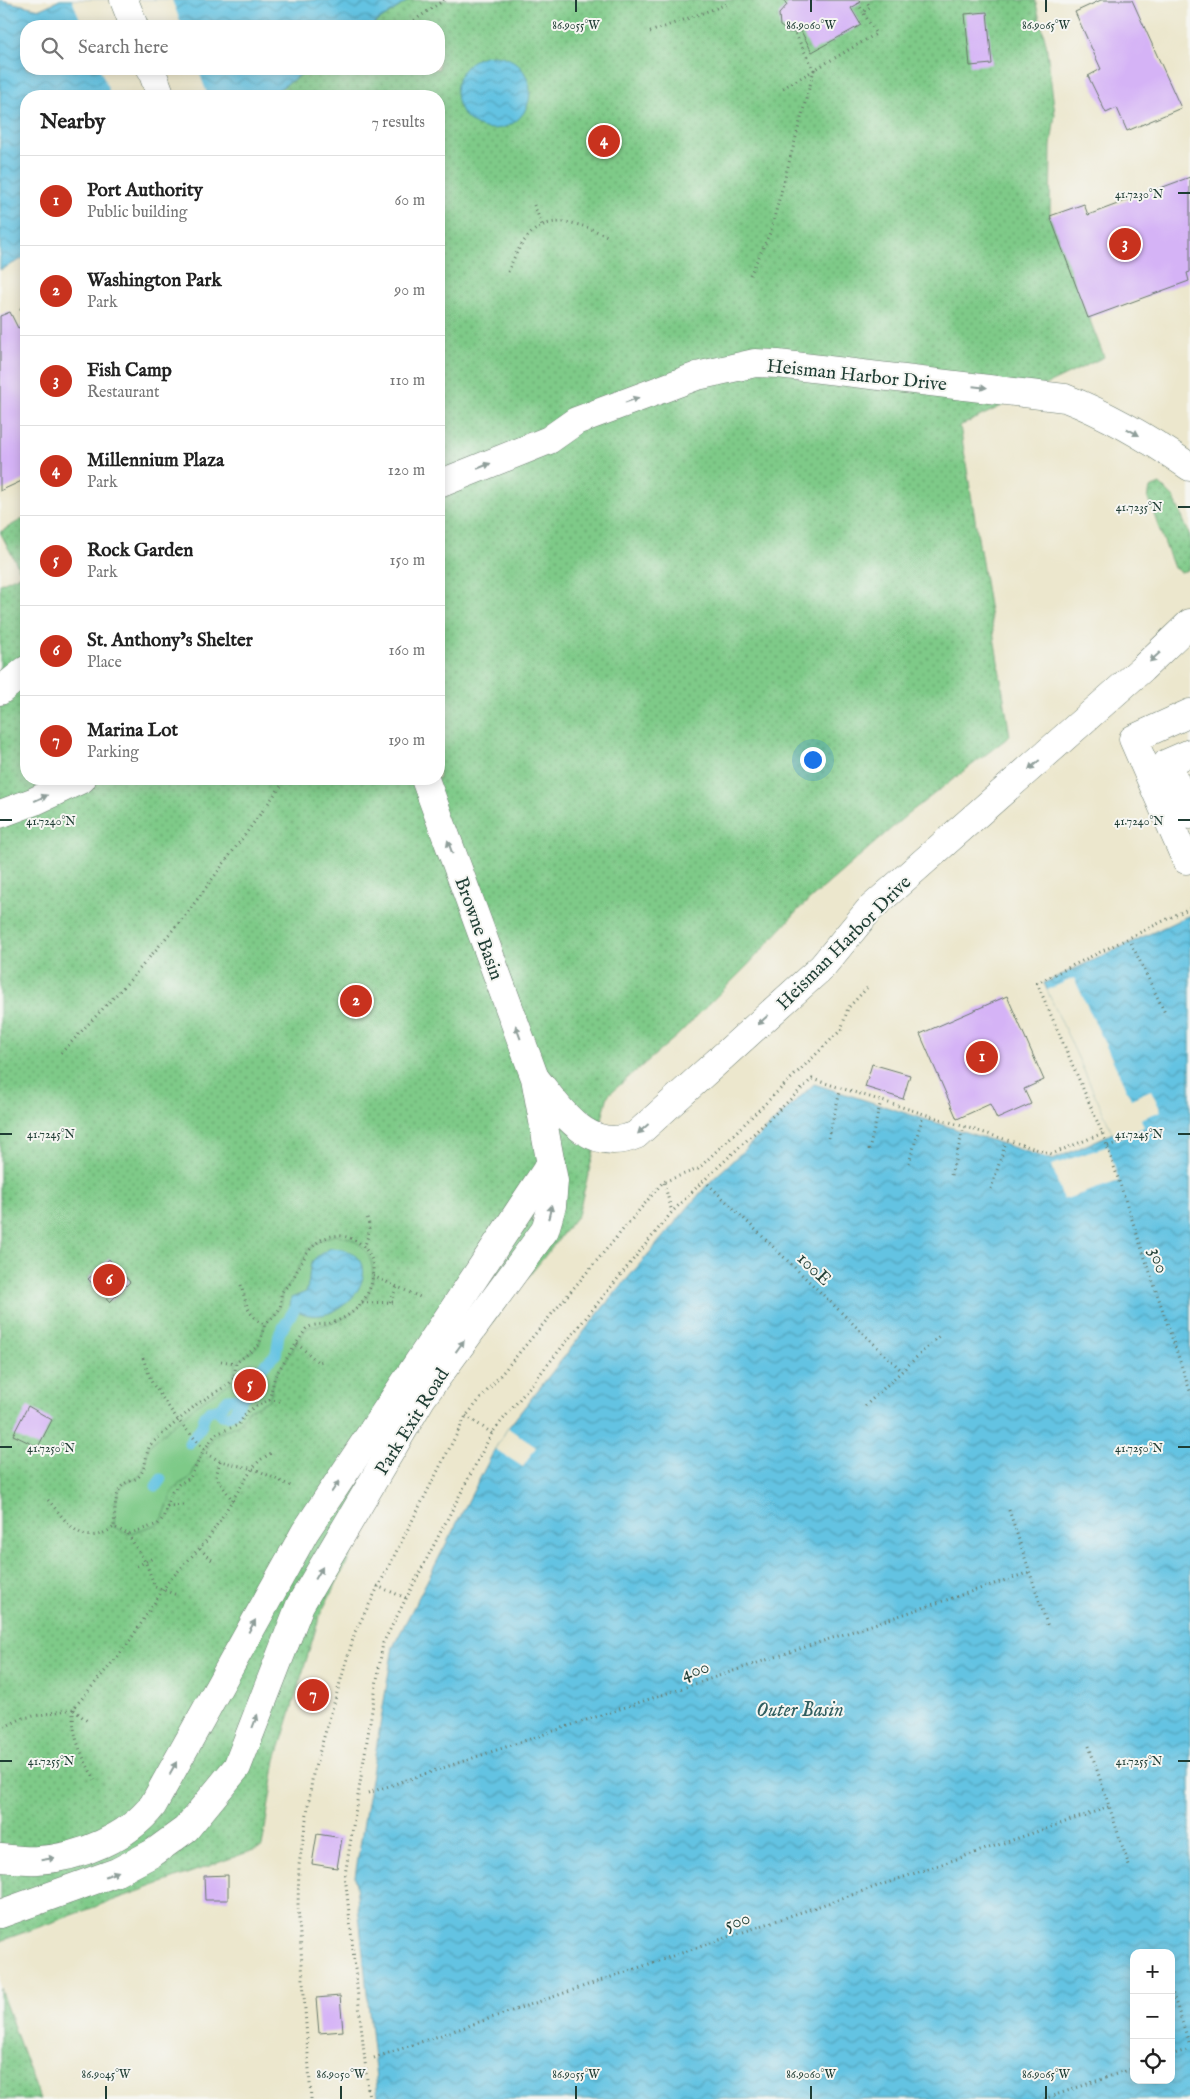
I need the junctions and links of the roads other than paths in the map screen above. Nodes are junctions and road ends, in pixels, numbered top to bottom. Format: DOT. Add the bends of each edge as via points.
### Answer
graph roads {
  1 [pos="124,0"];
  2 [pos="132,20"];
  3 [pos="152,75"];
  4 [pos="159,90"];
  5 [pos="1190,467"];
  6 [pos="445,482"];
  7 [pos="1190,623"];
  8 [pos="20,675"];
  9 [pos="0,690"];
  10 [pos="1190,713"];
  11 [pos="1190,753"];
  12 [pos="69,785"];
  13 [pos="427,785"];
  14 [pos="0,814"];
  15 [pos="1190,815"];
  16 [pos="1190,858"];
  17 [pos="535,1078"];
  18 [pos="551,1163"];
  19 [pos="0,1858"];
  20 [pos="0,1914"];
  1 -- 2 [label="street"];
  3 -- 4 [label="street"];
  6 -- 5 [label="street, Heisman Harbor Drive, one-way" via="549,440 576,421 697,376 756,363 1065,398 1090,408"];
  7 -- 17 [label="street, Heisman Harbor Drive, one-way" via="869,910 822,967 636,1135 611,1141 578,1128"];
  8 -- 9 [label="street"];
  10 -- 16 [label="street" via="1133,740 1186,860"];
  11 -- 15 [label="street" via="1167,763"];
  14 -- 12 [label="street, one-way"];
  17 -- 13 [label="street, Browne Basin, one-way"];
  17 -- 18 [label="street, Park Exit Road"];
  19 -- 18 [label="street, one-way" via="40,1860 82,1851 135,1825 144,1816 305,1532"];
  20 -- 18 [label="street, Park Exit Road, one-way" via="117,1872 153,1854 186,1829 237,1767 300,1605 422,1398 545,1230 552,1206 554,1181"];
}
